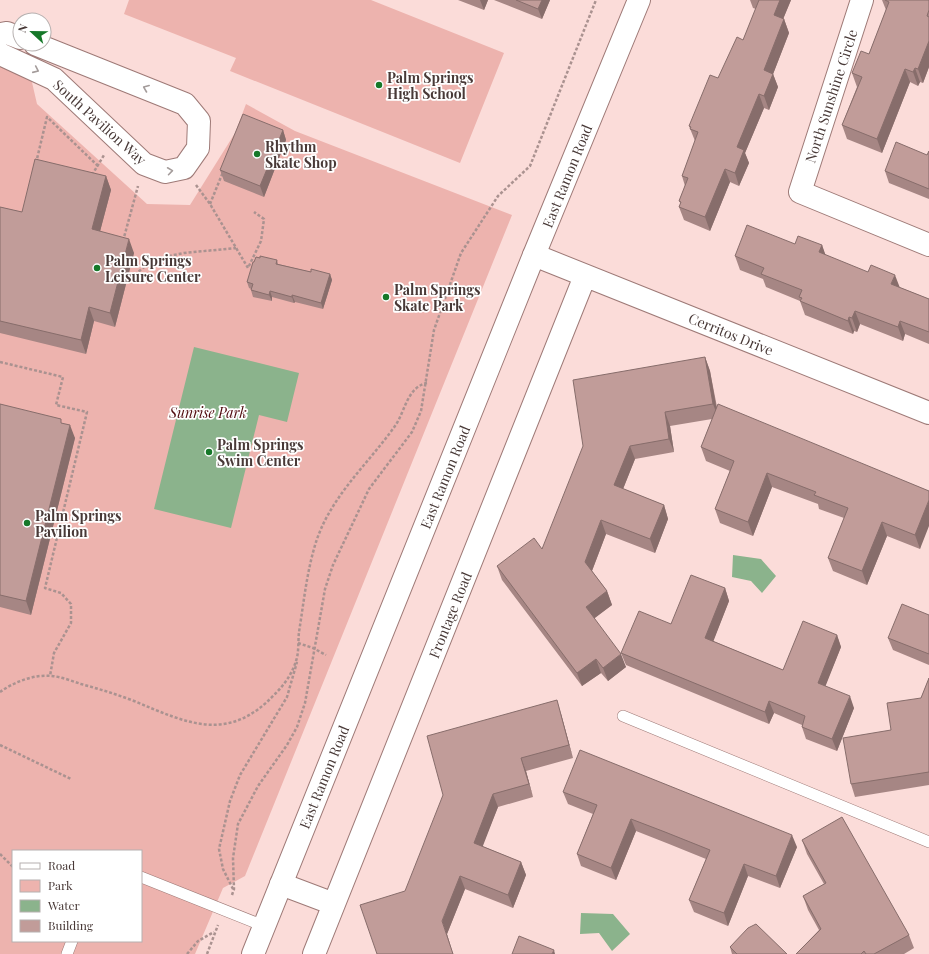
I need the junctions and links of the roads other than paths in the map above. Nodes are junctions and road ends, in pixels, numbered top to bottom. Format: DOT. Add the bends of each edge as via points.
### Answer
graph roads {
  1 [pos="639,0"];
  2 [pos="862,0"];
  3 [pos="0,34"];
  4 [pos="12,35"];
  5 [pos="52,51"];
  6 [pos="0,54"];
  7 [pos="929,245"];
  8 [pos="534,255"];
  9 [pos="585,276"];
  10 [pos="929,413"];
  11 [pos="623,716"];
  12 [pos="929,842"];
  13 [pos="142,877"];
  14 [pos="281,884"];
  15 [pos="334,904"];
  16 [pos="264,926"];
  17 [pos="72,942"];
  18 [pos="67,954"];
  19 [pos="253,954"];
  20 [pos="314,954"];
  1 -- 8 [label="street, East Ramon Road"];
  2 -- 7 [label="street, North Sunshine Circle" via="800,192"];
  3 -- 4 [label="street"];
  6 -- 5 [label="street, South Pavilion Way, one-way" via="54,79 144,164 165,172 184,168 198,148 199,121 185,104"];
  8 -- 9 [label="street, Cerritos Drive"];
  8 -- 14 [label="street, East Ramon Road"];
  9 -- 10 [label="street, Cerritos Drive"];
  9 -- 15 [label="street, Frontage Road"];
  11 -- 12 [label="lane"];
  13 -- 16 [label="lane"];
  14 -- 15 [label="street"];
  14 -- 16 [label="street, East Ramon Road"];
  15 -- 20 [label="street, Frontage Road"];
  16 -- 19 [label="street, East Ramon Road"];
  17 -- 18 [label="lane"];
}
